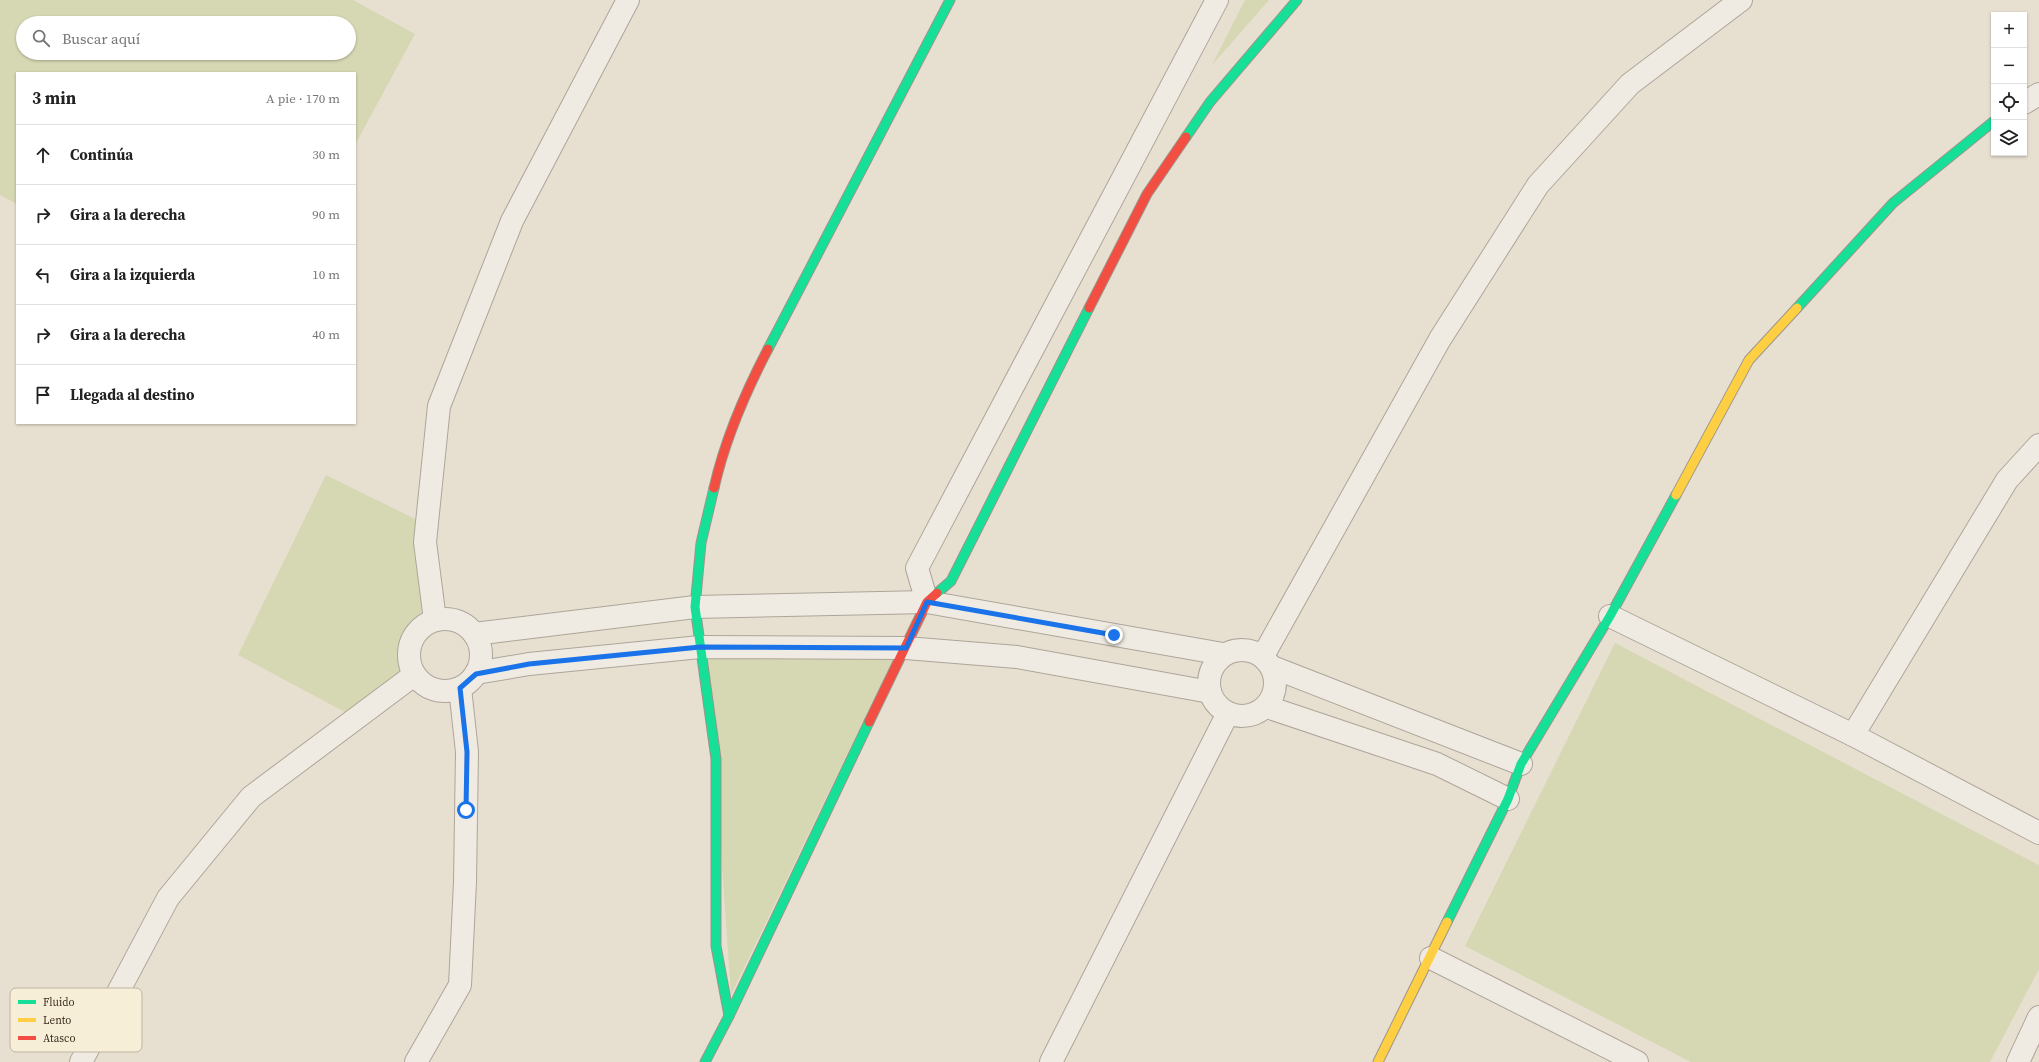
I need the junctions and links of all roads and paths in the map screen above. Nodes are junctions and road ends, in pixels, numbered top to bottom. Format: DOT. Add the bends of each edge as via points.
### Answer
graph roads {
  1 [pos="628,0"];
  2 [pos="950,0"];
  3 [pos="1217,0"];
  4 [pos="1297,0"];
  5 [pos="1740,0"];
  6 [pos="2039,94"];
  7 [pos="2027,101"];
  8 [pos="1991,123"];
  9 [pos="1121,183"];
  10 [pos="1146,194"];
  11 [pos="2039,445"];
  12 [pos="927,602"];
  13 [pos="694,607"];
  14 [pos="1610,616"];
  15 [pos="435,620"];
  16 [pos="474,634"];
  17 [pos="700,647"];
  18 [pos="906,648"];
  19 [pos="1223,654"];
  20 [pos="1268,662"];
  21 [pos="476,674"];
  22 [pos="414,675"];
  23 [pos="460,688"];
  24 [pos="1210,692"];
  25 [pos="1267,707"];
  26 [pos="1228,713"];
  27 [pos="1853,735"];
  28 [pos="1521,764"];
  29 [pos="1508,798"];
  30 [pos="2039,833"];
  31 [pos="1430,958"];
  32 [pos="120,988"];
  33 [pos="729,1016"];
  34 [pos="2039,1017"];
  35 [pos="86,1052"];
  36 [pos="2031,1053"];
  37 [pos="81,1062"];
  38 [pos="416,1062"];
  39 [pos="705,1062"];
  40 [pos="1051,1062"];
  41 [pos="1378,1062"];
  42 [pos="1637,1062"];
  1 -- 15 [label="street" via="512,221 439,406 425,542"];
  2 -- 13 [label="street" via="750,383 721,455 701,543"];
  3 -- 9 [label="street"];
  4 -- 10 [label="street" via="1210,102"];
  5 -- 20 [label="street" via="1630,84 1538,185 1440,339"];
  6 -- 7 [label="street"];
  8 -- 14 [label="street" via="1892,203 1749,360"];
  9 -- 10 [label="street"];
  9 -- 12 [label="street" via="917,568"];
  10 -- 12 [label="street" via="951,581"];
  11 -- 27 [label="street" via="2007,480"];
  12 -- 13 [label="street"];
  12 -- 18 [label="street"];
  12 -- 19 [label="street"];
  13 -- 16 [label="street"];
  13 -- 17 [label="street"];
  14 -- 27 [label="street"];
  14 -- 28 [label="street"];
  15 -- 16 [label="street" via="450,619 463,624"];
  15 -- 22 [label="street" via="420,628 411,642 408,659"];
  16 -- 21 [label="street" via="481,653"];
  17 -- 18 [label="street"];
  17 -- 21 [label="street" via="529,664"];
  17 -- 33 [label="street" via="716,759 716,946"];
  18 -- 24 [label="street" via="1017,657"];
  18 -- 33 [label="street"];
  19 -- 20 [label="street" via="1250,650"];
  19 -- 24 [label="street" via="1214,665 1209,678"];
  20 -- 25 [label="street" via="1276,681 1275,695"];
  20 -- 28 [label="street"];
  21 -- 23 [label="street"];
  22 -- 23 [label="street" via="423,684 435,690"];
  22 -- 32 [label="street" via="251,797 168,898"];
  23 -- 38 [label="street" via="467,752 460,985"];
  24 -- 26 [label="street" via="1216,705"];
  25 -- 26 [label="street" via="1248,716 1241,717"];
  25 -- 29 [label="street" via="1437,764"];
  26 -- 40 [label="street"];
  27 -- 30 [label="street"];
  28 -- 29 [label="street"];
  29 -- 31 [label="street"];
  31 -- 41 [label="street"];
  31 -- 42 [label="street"];
  33 -- 39 [label="street"];
  34 -- 36 [label="street"];
  35 -- 37 [label="street"];
}
